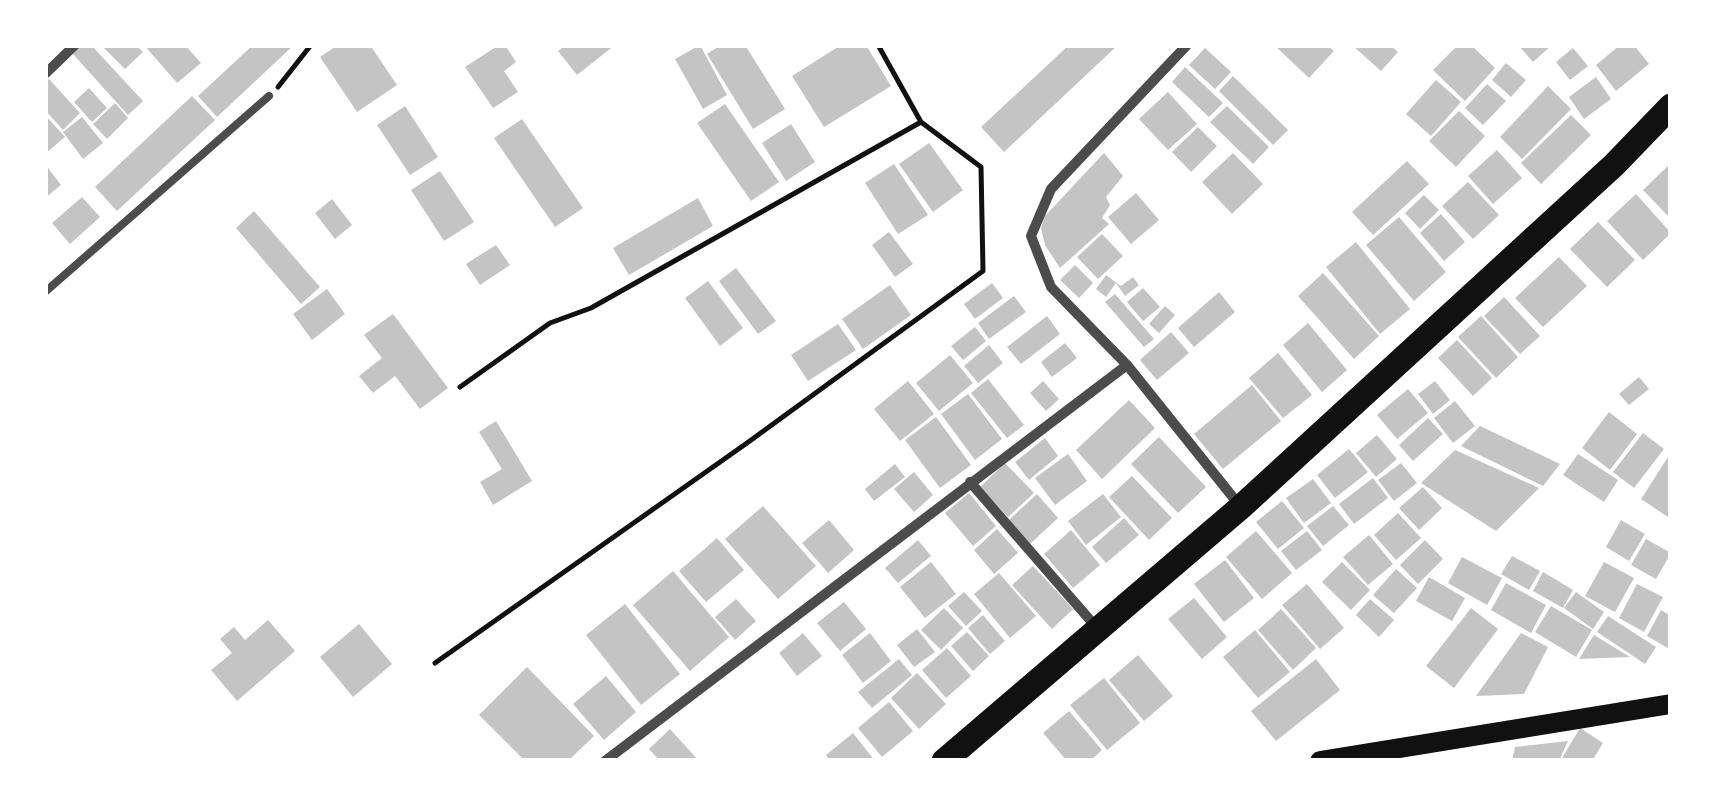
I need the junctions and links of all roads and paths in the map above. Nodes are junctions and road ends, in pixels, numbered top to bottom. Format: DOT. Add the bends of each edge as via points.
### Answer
graph roads {
  1 [pos="76,45"];
  2 [pos="311,45"];
  3 [pos="878,45"];
  4 [pos="1187,45"];
  5 [pos="45,74"];
  6 [pos="269,96"];
  7 [pos="1671,106"];
  8 [pos="920,122"];
  9 [pos="45,292"];
  10 [pos="1126,365"];
  11 [pos="460,388"];
  12 [pos="970,482"];
  13 [pos="1241,507"];
  14 [pos="1099,630"];
  15 [pos="436,662"];
  16 [pos="1671,704"];
  17 [pos="605,761"];
  18 [pos="944,761"];
  19 [pos="1320,761"];
  1 -- 5 [label="street"];
  2 -- 6 [label="path"];
  3 -- 8 [label="path"];
  4 -- 10 [label="street" via="1051,189 1031,236 1051,287"];
  6 -- 9 [label="lane"];
  7 -- 13 [label="main road"];
  8 -- 11 [label="path" via="591,308 550,323"];
  8 -- 15 [label="path" via="981,167 983,271"];
  10 -- 12 [label="street"];
  10 -- 13 [label="street"];
  12 -- 14 [label="street"];
  12 -- 17 [label="street"];
  13 -- 14 [label="main road"];
  14 -- 18 [label="main road"];
  16 -- 19 [label="main road"];
}
